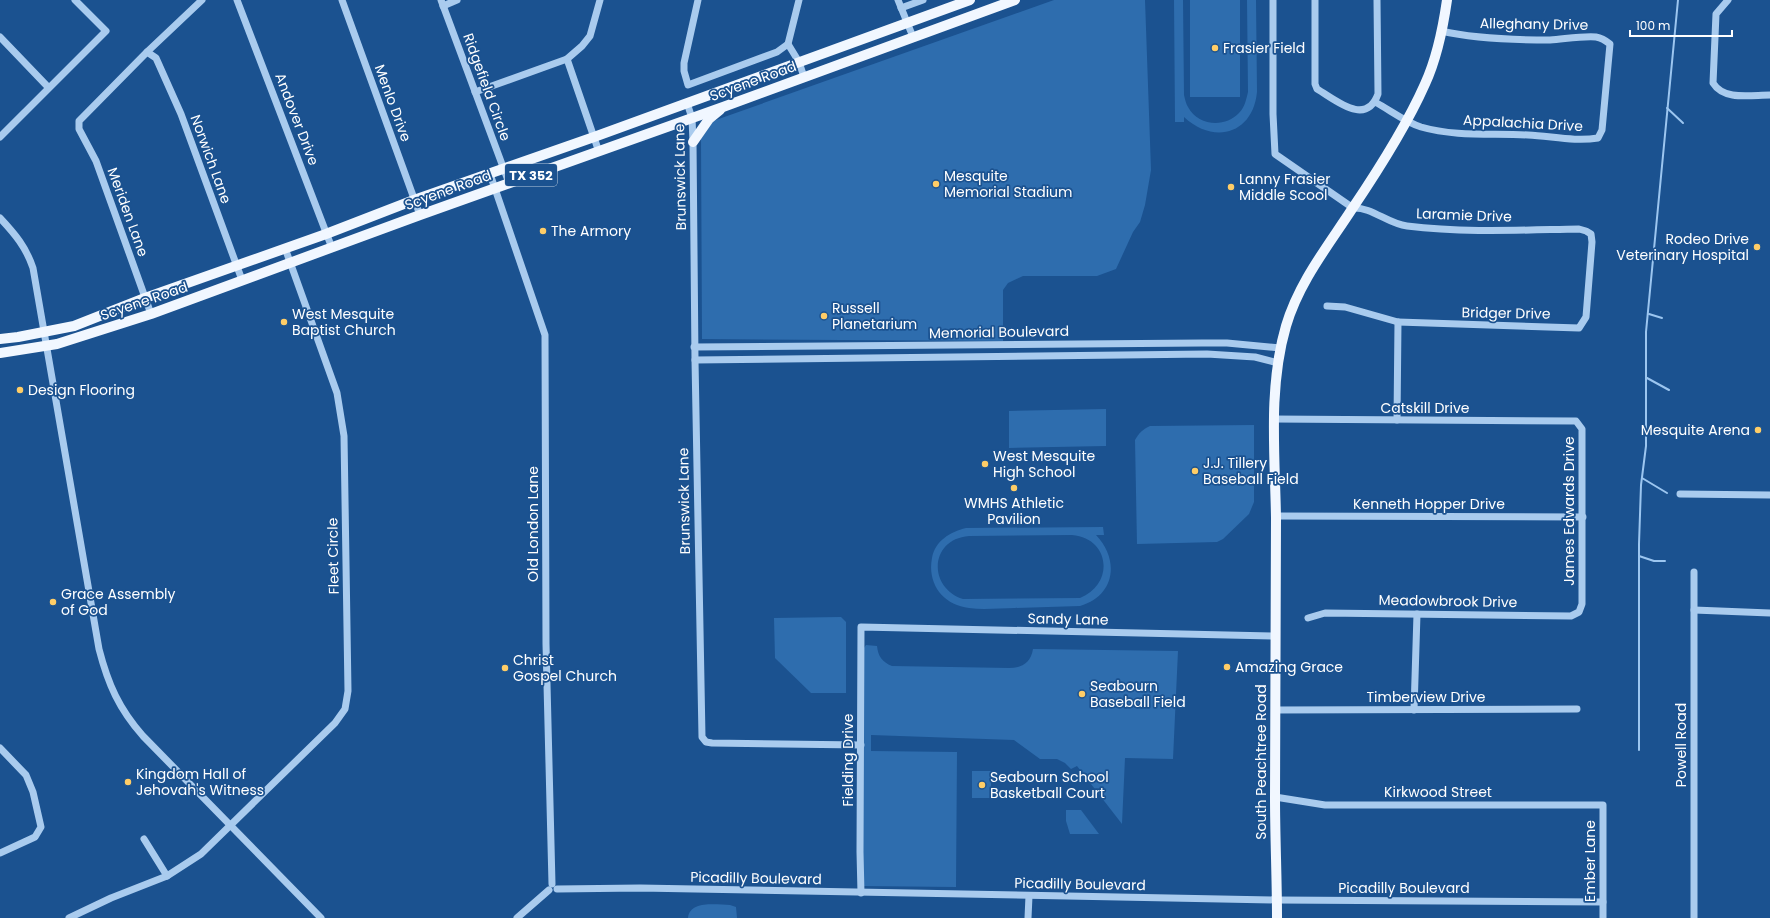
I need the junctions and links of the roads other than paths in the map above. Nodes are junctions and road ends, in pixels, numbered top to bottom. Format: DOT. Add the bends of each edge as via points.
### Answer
graph roads {
  1 [pos="74,0"];
  2 [pos="202,0"];
  3 [pos="237,0"];
  4 [pos="342,0"];
  5 [pos="457,0"];
  6 [pos="600,0"];
  7 [pos="698,0"];
  8 [pos="799,0"];
  9 [pos="898,0"];
  10 [pos="922,0"];
  11 [pos="970,0"];
  12 [pos="1015,0"];
  13 [pos="1273,0"];
  14 [pos="1315,0"];
  15 [pos="1377,0"];
  16 [pos="1440,0"];
  17 [pos="1447,0"];
  18 [pos="1728,0"];
  19 [pos="442,3"];
  20 [pos="901,8"];
  21 [pos="907,23"];
  22 [pos="1441,28"];
  23 [pos="0,37"];
  24 [pos="913,37"];
  25 [pos="788,44"];
  26 [pos="147,52"];
  27 [pos="567,59"];
  28 [pos="1608,60"];
  29 [pos="799,62"];
  30 [pos="804,77"];
  31 [pos="48,87"];
  32 [pos="475,92"];
  33 [pos="1770,95"];
  34 [pos="1375,102"];
  35 [pos="687,103"];
  36 [pos="723,107"];
  37 [pos="692,118"];
  38 [pos="1407,120"];
  39 [pos="0,137"];
  40 [pos="594,137"];
  41 [pos="693,142"];
  42 [pos="599,152"];
  43 [pos="504,169"];
  44 [pos="490,174"];
  45 [pos="509,183"];
  46 [pos="495,188"];
  47 [pos="414,200"];
  48 [pos="1353,208"];
  49 [pos="420,215"];
  50 [pos="0,218"];
  51 [pos="1579,230"];
  52 [pos="326,234"];
  53 [pos="285,248"];
  54 [pos="332,248"];
  55 [pos="290,263"];
  56 [pos="237,266"];
  57 [pos="242,280"];
  58 [pos="145,298"];
  59 [pos="1327,306"];
  60 [pos="151,314"];
  61 [pos="1398,322"];
  62 [pos="44,332"];
  63 [pos="0,338"];
  64 [pos="46,346"];
  65 [pos="694,347"];
  66 [pos="1280,348"];
  67 [pos="0,353"];
  68 [pos="695,360"];
  69 [pos="1278,363"];
  70 [pos="1273,419"];
  71 [pos="1398,420"];
  72 [pos="1576,421"];
  73 [pos="1680,494"];
  74 [pos="1770,495"];
  75 [pos="1276,516"];
  76 [pos="1583,517"];
  77 [pos="1694,572"];
  78 [pos="1582,604"];
  79 [pos="1694,610"];
  80 [pos="1770,613"];
  81 [pos="1417,614"];
  82 [pos="1308,618"];
  83 [pos="861,627"];
  84 [pos="1275,636"];
  85 [pos="1576,709"];
  86 [pos="1275,710"];
  87 [pos="1414,710"];
  88 [pos="861,745"];
  89 [pos="0,748"];
  90 [pos="1275,796"];
  91 [pos="1603,805"];
  92 [pos="231,827"];
  93 [pos="144,839"];
  94 [pos="0,852"];
  95 [pos="167,876"];
  96 [pos="552,887"];
  97 [pos="862,893"];
  98 [pos="1029,896"];
  99 [pos="1277,900"];
  100 [pos="1602,902"];
  101 [pos="70,918"];
  102 [pos="321,918"];
  103 [pos="518,918"];
  104 [pos="1028,918"];
  105 [pos="1277,918"];
  106 [pos="1602,918"];
  107 [pos="1694,918"];
  1 -- 31 [label="street" via="106,31"];
  2 -- 26 [label="street"];
  3 -- 52 [label="street, Andover Drive"];
  4 -- 47 [label="street, Menlo Drive"];
  5 -- 19 [label="street"];
  6 -- 27 [label="street" via="590,36"];
  7 -- 25 [label="street" via="684,63 688,85 776,52"];
  8 -- 25 [label="street"];
  9 -- 20 [label="street"];
  10 -- 20 [label="street"];
  11 -- 21 [label="main road, Scyene Road / TX 352"];
  12 -- 24 [label="main road, Scyene Road / TX 352"];
  13 -- 48 [label="street" via="1275,154"];
  14 -- 34 [label="street" via="1317,89 1352,110 1362,110"];
  15 -- 34 [label="street" via="1378,94"];
  16 -- 22 [label="main road"];
  17 -- 22 [label="main road, South Peachtree Road"];
  18 -- 33 [label="street" via="1716,14 1713,83 1717,90 1726,94"];
  19 -- 32 [label="street, Ridgefield Circle"];
  20 -- 21 [label="street"];
  21 -- 24 [label="street"];
  21 -- 29 [label="main road, Scyene Road / TX 352"];
  22 -- 28 [label="street, Alleghany Drive" via="1458,35 1489,37 1550,40 1595,37 1610,44"];
  22 -- 38 [label="main road, South Peachtree Road" via="1435,58 1426,83"];
  23 -- 31 [label="street"];
  24 -- 30 [label="main road, Scyene Road / TX 352"];
  25 -- 29 [label="street"];
  26 -- 56 [label="street, Norwich Lane" via="156,58 181,114"];
  26 -- 58 [label="street, Meriden Lane" via="79,121 79,129 96,161"];
  27 -- 32 [label="street"];
  27 -- 40 [label="street"];
  28 -- 38 [label="street, Appalachia Drive" via="1602,130 1598,138 1587,140 1469,134 1438,131"];
  29 -- 30 [label="street"];
  29 -- 35 [label="main road, Scyene Road / TX 352"];
  30 -- 36 [label="main road, Scyene Road / TX 352"];
  31 -- 39 [label="street"];
  32 -- 43 [label="street, Ridgefield Circle"];
  34 -- 38 [label="street, Appalachia Drive"];
  35 -- 37 [label="street, Brunswick Lane"];
  35 -- 40 [label="main road, Scyene Road / TX 352"];
  36 -- 37 [label="main road, Scyene Road / TX 352"];
  36 -- 41 [label="main road" via="709,119"];
  37 -- 41 [label="street, Brunswick Lane"];
  37 -- 42 [label="main road, Scyene Road / TX 352"];
  38 -- 48 [label="main road, South Peachtree Road"];
  40 -- 42 [label="street"];
  40 -- 43 [label="main road, Scyene Road / TX 352"];
  41 -- 65 [label="street, Brunswick Lane"];
  42 -- 45 [label="main road, Scyene Road / TX 352"];
  43 -- 44 [label="main road, Scyene Road / TX 352"];
  43 -- 45 [label="street, Ridgefield Circle"];
  44 -- 46 [label="street, Old London Lane"];
  44 -- 47 [label="main road, Scyene Road / TX 352"];
  45 -- 46 [label="main road, Scyene Road / TX 352"];
  46 -- 49 [label="main road, Scyene Road / TX 352"];
  46 -- 96 [label="street, Old London Lane" via="545,335 546,644"];
  47 -- 49 [label="street, Menlo Drive"];
  47 -- 52 [label="main road, Scyene Road / TX 352"];
  48 -- 51 [label="street, Laramie Drive" via="1362,207 1404,226 1434,229"];
  48 -- 66 [label="main road, South Peachtree Road" via="1296,297"];
  49 -- 54 [label="main road, Scyene Road / TX 352"];
  50 -- 62 [label="street" via="29,254"];
  51 -- 61 [label="street, Bridger Drive" via="1591,234 1592,242 1586,317 1579,328"];
  52 -- 53 [label="main road, Scyene Road / TX 352"];
  52 -- 54 [label="street, Andover Drive"];
  53 -- 55 [label="street, Fleet Circle"];
  53 -- 56 [label="main road, Scyene Road / TX 352"];
  54 -- 55 [label="main road, Scyene Road / TX 352"];
  55 -- 57 [label="main road, Scyene Road / TX 352"];
  55 -- 92 [label="street, Fleet Circle" via="337,393 342,416 348,691 345,709 335,723"];
  56 -- 57 [label="street, Norwich Lane"];
  56 -- 58 [label="main road, Scyene Road / TX 352"];
  57 -- 60 [label="main road, Scyene Road / TX 352"];
  58 -- 60 [label="street, Meriden Lane"];
  58 -- 62 [label="main road, Scyene Road / TX 352" via="74,326"];
  59 -- 61 [label="street, Bridger Drive" via="1345,307"];
  60 -- 64 [label="main road, Scyene Road / TX 352"];
  61 -- 71 [label="street"];
  62 -- 63 [label="main road, Scyene Road / TX 352"];
  62 -- 64 [label="street"];
  64 -- 67 [label="main road, Scyene Road / TX 352"];
  64 -- 92 [label="street" via="99,649 110,686 117,701 136,727"];
  65 -- 66 [label="street, Memorial Boulevard" via="1202,343"];
  65 -- 68 [label="street, Brunswick Lane"];
  66 -- 69 [label="main road, South Peachtree Road"];
  68 -- 69 [label="street, Memorial Boulevard" via="1207,354 1255,357"];
  68 -- 88 [label="street, Brunswick Lane" via="702,737 706,742 712,743"];
  69 -- 70 [label="main road, South Peachtree Road"];
  70 -- 71 [label="street, Catskill Drive"];
  70 -- 75 [label="main road, South Peachtree Road"];
  71 -- 72 [label="street, Catskill Drive"];
  72 -- 76 [label="street, James Edwards Drive" via="1582,429"];
  73 -- 74 [label="street"];
  75 -- 76 [label="street, Kenneth Hopper Drive"];
  75 -- 84 [label="main road, South Peachtree Road"];
  76 -- 78 [label="street, James Edwards Drive"];
  77 -- 79 [label="street, Powell Road"];
  78 -- 81 [label="street, Meadowbrook Drive" via="1579,612 1571,616"];
  79 -- 80 [label="street"];
  79 -- 107 [label="street, Powell Road"];
  81 -- 82 [label="street, Meadowbrook Drive" via="1325,613"];
  81 -- 87 [label="street"];
  83 -- 84 [label="street, Sandy Lane"];
  83 -- 88 [label="street, Fielding Drive"];
  84 -- 86 [label="main road, South Peachtree Road"];
  85 -- 87 [label="street, Timberview Drive"];
  86 -- 87 [label="street, Timberview Drive"];
  86 -- 90 [label="main road, South Peachtree Road"];
  88 -- 97 [label="street, Fielding Drive"];
  89 -- 94 [label="street" via="26,775 33,792 41,827 35,837"];
  90 -- 91 [label="street, Kirkwood Street" via="1325,805"];
  90 -- 99 [label="main road, South Peachtree Road"];
  91 -- 100 [label="street, Ember Lane"];
  92 -- 95 [label="street, Fleet Circle" via="201,854"];
  92 -- 102 [label="street"];
  93 -- 95 [label="street"];
  95 -- 101 [label="street, Fleet Circle" via="111,898"];
  96 -- 97 [label="street, Picadilly Boulevard"];
  96 -- 103 [label="street"];
  97 -- 98 [label="street, Picadilly Boulevard"];
  98 -- 99 [label="street, Picadilly Boulevard"];
  98 -- 104 [label="street"];
  99 -- 100 [label="street, Picadilly Boulevard"];
  99 -- 105 [label="main road, South Peachtree Road"];
  100 -- 106 [label="street, Ember Lane"];
}
